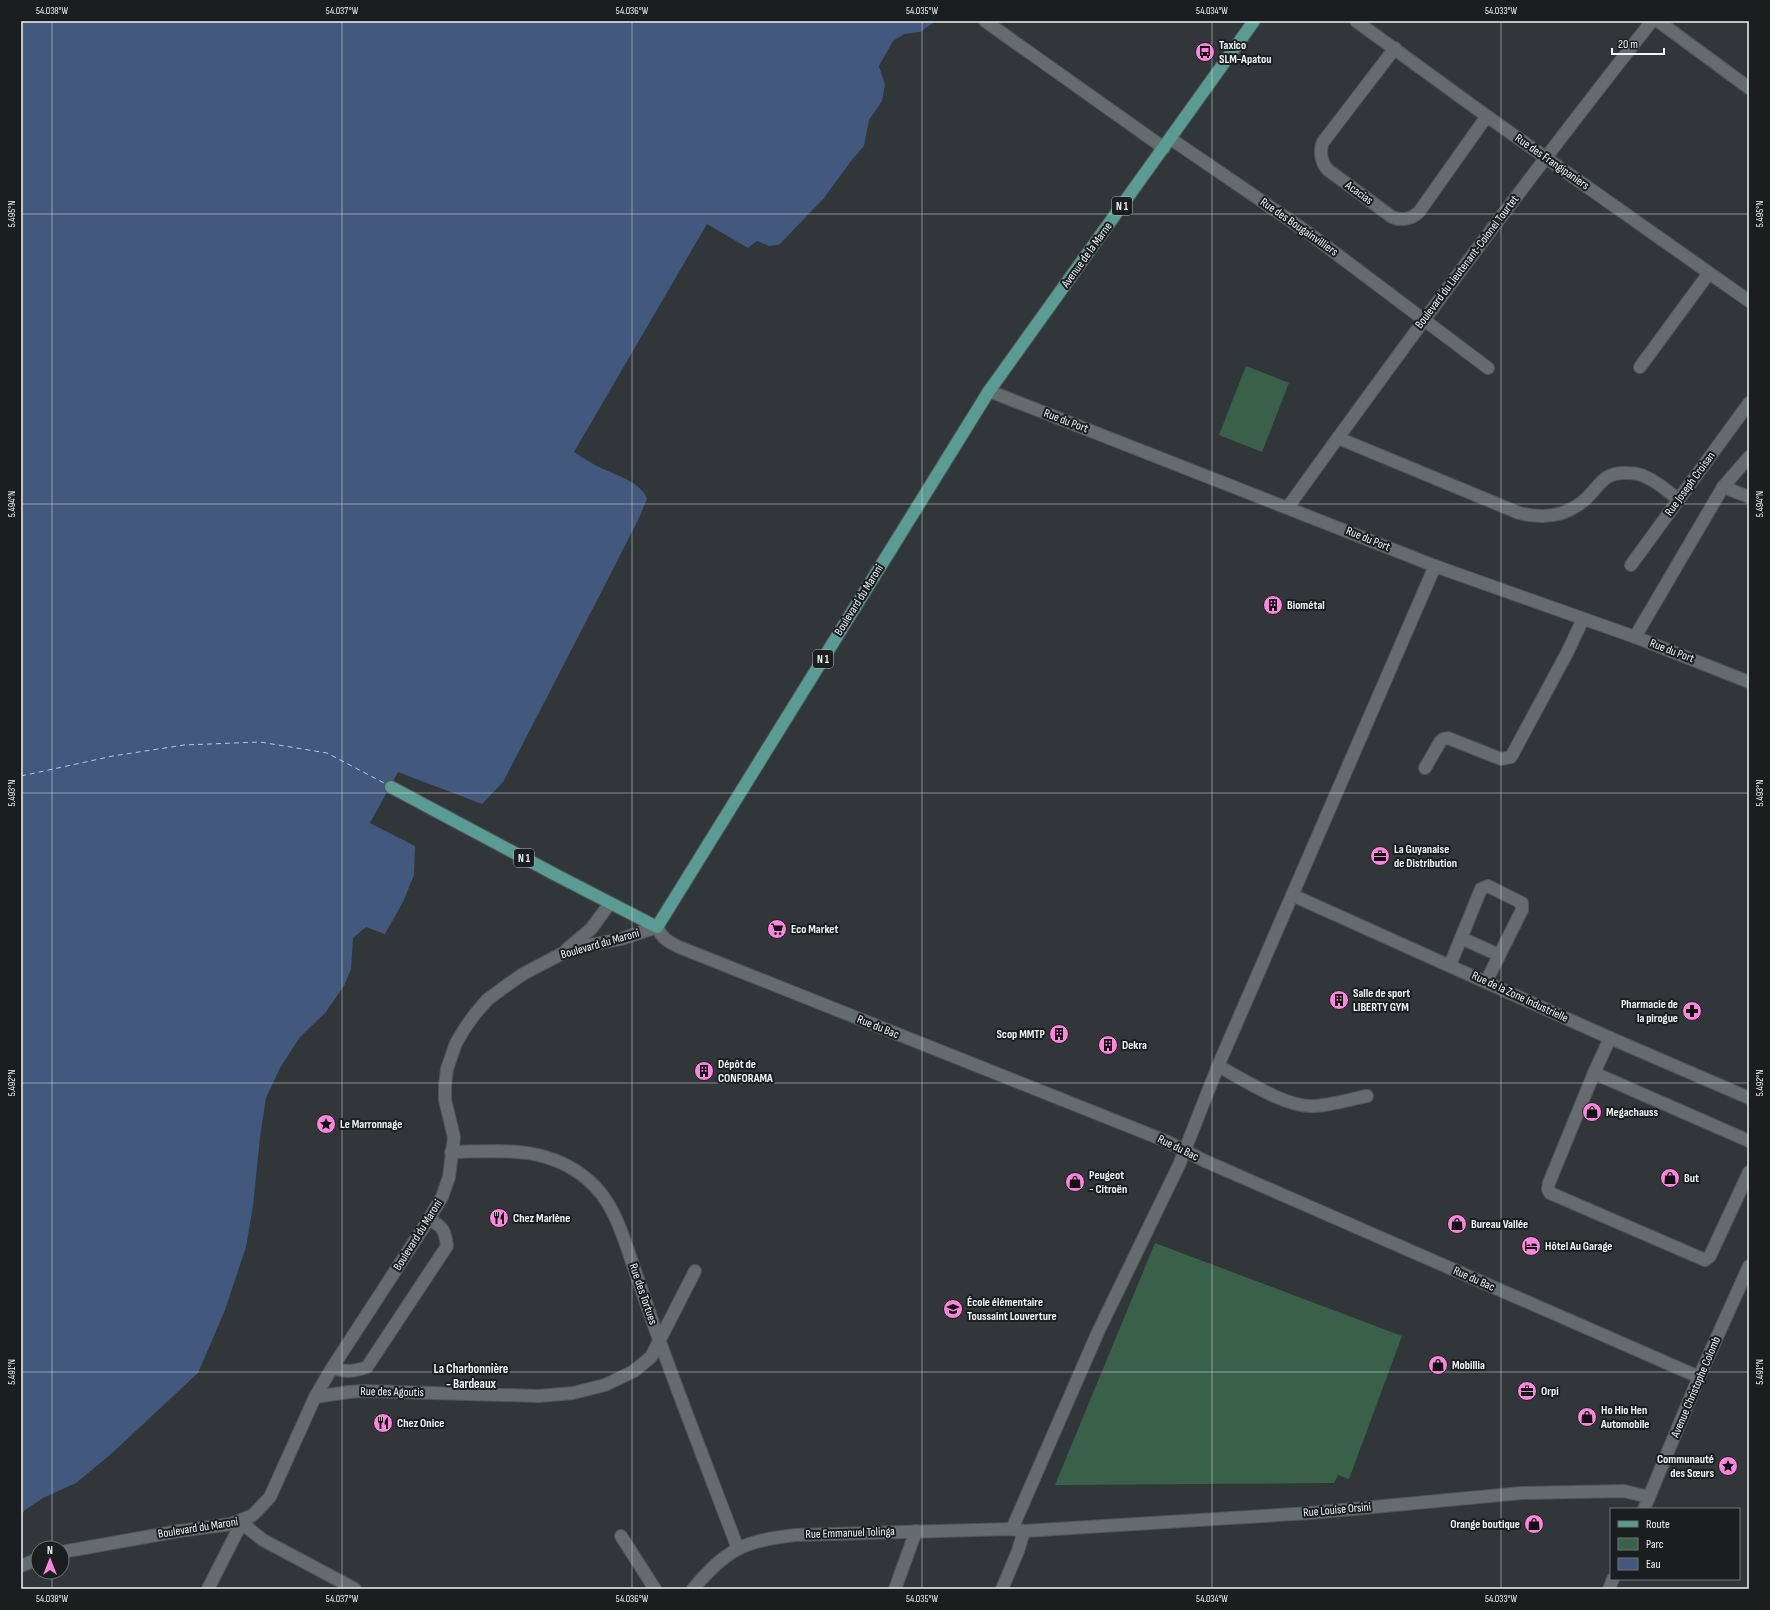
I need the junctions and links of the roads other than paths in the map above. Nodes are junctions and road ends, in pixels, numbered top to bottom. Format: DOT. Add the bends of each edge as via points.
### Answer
graph roads {
  1 [pos="985,21"];
  2 [pos="1254,21"];
  3 [pos="1356,21"];
  4 [pos="1652,21"];
  5 [pos="1658,21"];
  6 [pos="1395,48"];
  7 [pos="1749,88"];
  8 [pos="1488,117"];
  9 [pos="1167,144"];
  10 [pos="1546,157"];
  11 [pos="1709,273"];
  12 [pos="1749,301"];
  13 [pos="1424,319"];
  14 [pos="1640,367"];
  15 [pos="1488,368"];
  16 [pos="988,391"];
  17 [pos="1749,403"];
  18 [pos="1338,438"];
  19 [pos="1749,456"];
  20 [pos="1723,487"];
  21 [pos="1749,497"];
  22 [pos="1678,500"];
  23 [pos="1288,507"];
  24 [pos="1631,565"];
  25 [pos="1435,566"];
  26 [pos="1583,619"];
  27 [pos="1635,637"];
  28 [pos="1749,682"];
  29 [pos="1425,768"];
  30 [pos="391,787"];
  31 [pos="1292,895"];
  32 [pos="610,903"];
  33 [pos="657,927"];
  34 [pos="1462,938"];
  35 [pos="563,953"];
  36 [pos="1499,955"];
  37 [pos="1450,965"];
  38 [pos="1486,982"];
  39 [pos="1610,1038"];
  40 [pos="1218,1066"];
  41 [pos="1594,1073"];
  42 [pos="1367,1096"];
  43 [pos="1749,1098"];
  44 [pos="1749,1141"];
  45 [pos="1184,1150"];
  46 [pos="451,1152"];
  47 [pos="1749,1172"];
  48 [pos="429,1220"];
  49 [pos="1749,1266"];
  50 [pos="695,1271"];
  51 [pos="660,1342"];
  52 [pos="332,1368"];
  53 [pos="1699,1378"];
  54 [pos="316,1397"];
  55 [pos="1649,1497"];
  56 [pos="1644,1508"];
  57 [pos="243,1520"];
  58 [pos="1012,1528"];
  59 [pos="916,1531"];
  60 [pos="1024,1531"];
  61 [pos="620,1536"];
  62 [pos="738,1549"];
  63 [pos="70,1550"];
  64 [pos="208,1589"];
  65 [pos="356,1589"];
  66 [pos="655,1589"];
  67 [pos="693,1589"];
  68 [pos="895,1589"];
  69 [pos="1002,1589"];
  1 -- 9 [label="street, Rue des Bougainvilliers"];
  2 -- 9 [label="main road, Avenue de la Marne / N 1"];
  3 -- 6 [label="street, Rue des Frangipaniers"];
  4 -- 10 [label="street, Boulevard du Lieutenant-Colonel Tourtet"];
  5 -- 7 [label="street"];
  6 -- 8 [label="street, Rue des Frangipaniers"];
  6 -- 8 [label="street, Acacias" via="1323,142 1321,156 1328,170 1392,217 1409,218 1419,212"];
  8 -- 10 [label="street, Rue des Frangipaniers"];
  9 -- 13 [label="street, Rue des Bougainvilliers" via="1310,234"];
  9 -- 16 [label="main road, Avenue de la Marne / N 1"];
  10 -- 11 [label="street, Rue des Frangipaniers"];
  10 -- 13 [label="street, Boulevard du Lieutenant-Colonel Tourtet"];
  11 -- 12 [label="street, Rue des Frangipaniers"];
  11 -- 14 [label="street"];
  13 -- 15 [label="street, Rue des Bougainvilliers"];
  13 -- 18 [label="street, Boulevard du Lieutenant-Colonel Tourtet"];
  16 -- 23 [label="street, Rue du Port"];
  16 -- 33 [label="main road, Boulevard du Maroni / N 1"];
  17 -- 22 [label="street, Rue Joseph Croisan"];
  18 -- 22 [label="street" via="1532,516 1555,516 1574,508 1580,505 1605,478 1620,472 1648,478"];
  18 -- 23 [label="street, Boulevard du Lieutenant-Colonel Tourtet"];
  19 -- 20 [label="street"];
  20 -- 21 [label="street"];
  20 -- 27 [label="street"];
  22 -- 24 [label="street, Rue Joseph Croisan"];
  23 -- 25 [label="street, Rue du Port"];
  25 -- 26 [label="street, Rue du Port"];
  25 -- 31 [label="street"];
  26 -- 27 [label="street, Rue du Port"];
  26 -- 29 [label="street" via="1511,757 1501,759 1448,738 1440,742"];
  27 -- 28 [label="street, Rue du Port"];
  30 -- 32 [label="main road, N 1"];
  31 -- 37 [label="street, Rue de la Zone Industrielle"];
  31 -- 40 [label="street"];
  32 -- 33 [label="main road, N 1"];
  32 -- 35 [label="street" via="591,929"];
  33 -- 35 [label="street, Boulevard du Maroni"];
  33 -- 45 [label="street, Rue du Bac" via="668,942 699,956"];
  34 -- 36 [label="street"];
  34 -- 36 [label="street" via="1481,889 1488,886 1522,903 1522,910"];
  34 -- 37 [label="street"];
  35 -- 46 [label="street, Boulevard du Maroni" via="523,974 487,1000 464,1028 451,1056 444,1085 447,1112 454,1137"];
  36 -- 38 [label="street"];
  37 -- 38 [label="street, Rue de la Zone Industrielle"];
  38 -- 39 [label="street, Rue de la Zone Industrielle"];
  39 -- 41 [label="street"];
  39 -- 43 [label="street, Rue de la Zone Industrielle"];
  40 -- 42 [label="street" via="1297,1104 1312,1106"];
  40 -- 45 [label="street"];
  41 -- 44 [label="street"];
  41 -- 47 [label="street" via="1549,1183 1550,1193 1705,1260 1710,1256"];
  45 -- 53 [label="street, Rue du Bac"];
  45 -- 58 [label="street" via="1098,1332"];
  46 -- 48 [label="street, Boulevard du Maroni" via="449,1177 442,1197"];
  46 -- 51 [label="street, Rue des Tortues" via="525,1151 558,1161 587,1179 608,1203 616,1218"];
  48 -- 52 [label="street, Boulevard du Maroni"];
  48 -- 52 [label="street" via="442,1227 447,1246 366,1367 348,1372"];
  49 -- 53 [label="street, Avenue Christophe Colomb"];
  50 -- 51 [label="street, Rue des Agoutis"];
  51 -- 54 [label="street, Rue des Agoutis" via="651,1358 634,1371 605,1385 573,1393 518,1396 364,1391"];
  51 -- 62 [label="street, Rue des Tortues"];
  52 -- 54 [label="street, Boulevard du Maroni"];
  53 -- 55 [label="street, Avenue Christophe Colomb"];
  54 -- 57 [label="street, Boulevard du Maroni" via="270,1497 253,1515"];
  55 -- 56 [label="street, Avenue Christophe Colomb"];
  55 -- 60 [label="street, Rue Louise Orsini" via="1624,1491 1522,1493 1310,1513"];
  57 -- 63 [label="street, Boulevard du Maroni" via="216,1527 179,1530"];
  57 -- 64 [label="street"];
  57 -- 65 [label="street" via="263,1540"];
  58 -- 59 [label="street, Rue Emmanuel Tolinga"];
  58 -- 60 [label="street, Rue Emmanuel Tolinga"];
  59 -- 62 [label="street, Rue Emmanuel Tolinga" via="764,1539"];
  59 -- 68 [label="street"];
  60 -- 69 [label="street"];
  61 -- 66 [label="street"];
  62 -- 67 [label="street, Rue Emmanuel Tolinga" via="718,1562"];
}
